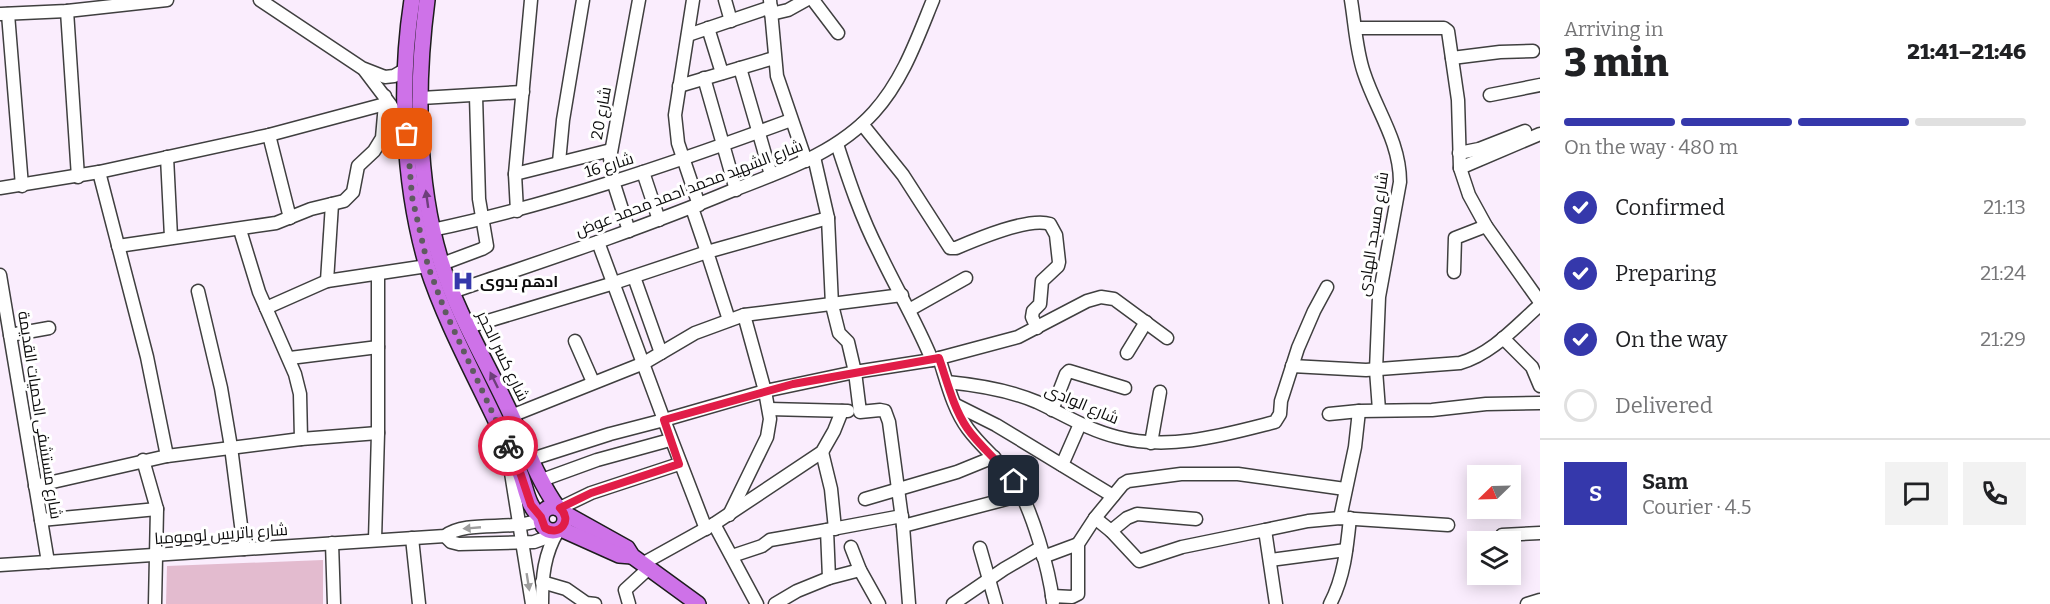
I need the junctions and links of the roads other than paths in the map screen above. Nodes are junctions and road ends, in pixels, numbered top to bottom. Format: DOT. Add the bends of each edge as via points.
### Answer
graph roads {
  1 [pos="167,0"];
  2 [pos="260,0"];
  3 [pos="412,0"];
  4 [pos="427,0"];
  5 [pos="531,0"];
  6 [pos="583,0"];
  7 [pos="639,0"];
  8 [pos="693,0"];
  9 [pos="725,0"];
  10 [pos="806,0"];
  11 [pos="813,0"];
  12 [pos="933,0"];
  13 [pos="1351,0"];
  14 [pos="80,5"];
  15 [pos="771,7"];
  16 [pos="67,11"];
  17 [pos="2,12"];
  18 [pos="731,21"];
  19 [pos="708,28"];
  20 [pos="1356,28"];
  21 [pos="838,33"];
  22 [pos="688,35"];
  23 [pos="1533,51"];
  24 [pos="774,58"];
  25 [pos="1452,58"];
  26 [pos="362,68"];
  27 [pos="740,68"];
  28 [pos="406,69"];
  29 [pos="722,73"];
  30 [pos="704,78"];
  31 [pos="1540,85"];
  32 [pos="679,86"];
  33 [pos="524,92"];
  34 [pos="1490,94"];
  35 [pos="476,96"];
  36 [pos="421,98"];
  37 [pos="385,100"];
  38 [pos="791,120"];
  39 [pos="862,124"];
  40 [pos="1525,131"];
  41 [pos="758,132"];
  42 [pos="407,134"];
  43 [pos="269,135"];
  44 [pos="1540,135"];
  45 [pos="837,144"];
  46 [pos="723,145"];
  47 [pos="611,150"];
  48 [pos="1459,153"];
  49 [pos="167,157"];
  50 [pos="810,159"];
  51 [pos="683,160"];
  52 [pos="559,162"];
  53 [pos="1460,168"];
  54 [pos="99,172"];
  55 [pos="643,172"];
  56 [pos="515,174"];
  57 [pos="771,175"];
  58 [pos="78,177"];
  59 [pos="613,181"];
  60 [pos="22,186"];
  61 [pos="0,188"];
  62 [pos="736,190"];
  63 [pos="332,204"];
  64 [pos="696,206"];
  65 [pos="517,211"];
  66 [pos="290,218"];
  67 [pos="828,218"];
  68 [pos="481,220"];
  69 [pos="659,220"];
  70 [pos="1486,226"];
  71 [pos="240,230"];
  72 [pos="432,230"];
  73 [pos="629,231"];
  74 [pos="171,237"];
  75 [pos="598,242"];
  76 [pos="118,246"];
  77 [pos="708,252"];
  78 [pos="435,265"];
  79 [pos="1454,272"];
  80 [pos="0,274"];
  81 [pos="378,274"];
  82 [pos="634,277"];
  83 [pos="966,278"];
  84 [pos="327,281"];
  85 [pos="614,283"];
  86 [pos="1327,287"];
  87 [pos="198,291"];
  88 [pos="452,292"];
  89 [pos="902,295"];
  90 [pos="1540,304"];
  91 [pos="832,305"];
  92 [pos="266,308"];
  93 [pos="909,310"];
  94 [pos="744,315"];
  95 [pos="729,320"];
  96 [pos="1146,322"];
  97 [pos="468,327"];
  98 [pos="49,328"];
  99 [pos="1037,328"];
  100 [pos="10,335"];
  101 [pos="1167,338"];
  102 [pos="1503,338"];
  103 [pos="575,341"];
  104 [pos="378,346"];
  105 [pos="661,353"];
  106 [pos="1127,353"];
  107 [pos="290,358"];
  108 [pos="936,359"];
  109 [pos="644,363"];
  110 [pos="1292,366"];
  111 [pos="1376,370"];
  112 [pos="855,372"];
  113 [pos="593,382"];
  114 [pos="947,382"];
  115 [pos="1540,386"];
  116 [pos="1125,388"];
  117 [pos="765,391"];
  118 [pos="1160,392"];
  119 [pos="1540,403"];
  120 [pos="956,405"];
  121 [pos="768,409"];
  122 [pos="1052,410"];
  123 [pos="1379,410"];
  124 [pos="842,411"];
  125 [pos="1359,411"];
  126 [pos="860,412"];
  127 [pos="1329,414"];
  128 [pos="511,416"];
  129 [pos="664,420"];
  130 [pos="1080,424"];
  131 [pos="378,433"];
  132 [pos="302,440"];
  133 [pos="670,440"];
  134 [pos="506,441"];
  135 [pos="1151,443"];
  136 [pos="231,447"];
  137 [pos="822,453"];
  138 [pos="167,456"];
  139 [pos="994,457"];
  140 [pos="532,459"];
  141 [pos="143,460"];
  142 [pos="679,464"];
  143 [pos="1062,465"];
  144 [pos="542,480"];
  145 [pos="35,486"];
  146 [pos="899,489"];
  147 [pos="1345,489"];
  148 [pos="1022,495"];
  149 [pos="1113,496"];
  150 [pos="865,499"];
  151 [pos="157,509"];
  152 [pos="561,510"];
  153 [pos="729,515"];
  154 [pos="541,518"];
  155 [pos="1095,518"];
  156 [pos="1345,518"];
  157 [pos="41,519"];
  158 [pos="1196,519"];
  159 [pos="903,521"];
  160 [pos="519,524"];
  161 [pos="1448,525"];
  162 [pos="710,527"];
  163 [pos="557,530"];
  164 [pos="831,530"];
  165 [pos="1265,530"];
  166 [pos="1111,531"];
  167 [pos="1540,533"];
  168 [pos="1521,534"];
  169 [pos="445,536"];
  170 [pos="411,538"];
  171 [pos="375,540"];
  172 [pos="332,543"];
  173 [pos="522,543"];
  174 [pos="1078,544"];
  175 [pos="851,546"];
  176 [pos="980,548"];
  177 [pos="244,549"];
  178 [pos="1346,550"];
  179 [pos="1042,552"];
  180 [pos="155,555"];
  181 [pos="732,556"];
  182 [pos="1270,560"];
  183 [pos="48,562"];
  184 [pos="641,563"];
  185 [pos="0,565"];
  186 [pos="860,570"];
  187 [pos="829,578"];
  188 [pos="990,580"];
  189 [pos="542,582"];
  190 [pos="1053,600"];
  191 [pos="1540,600"];
  192 [pos="155,604"];
  193 [pos="334,604"];
  194 [pos="418,604"];
  195 [pos="532,604"];
  196 [pos="542,604"];
  197 [pos="595,604"];
  198 [pos="629,604"];
  199 [pos="698,604"];
  200 [pos="757,604"];
  201 [pos="775,604"];
  202 [pos="879,604"];
  203 [pos="909,604"];
  204 [pos="953,604"];
  205 [pos="996,604"];
  206 [pos="1276,604"];
  207 [pos="1330,604"];
  208 [pos="1527,604"];
  1 -- 14 [label="street"];
  2 -- 26 [label="street"];
  3 -- 28 [label="main road, شارع كسر الحجر"];
  4 -- 36 [label="main road, شارع كسر الحجر"];
  5 -- 33 [label="street"];
  6 -- 52 [label="street"];
  7 -- 47 [label="street, شارع 20"];
  8 -- 22 [label="street"];
  9 -- 18 [label="street"];
  10 -- 15 [label="street" via="788,10"];
  11 -- 21 [label="street"];
  12 -- 39 [label="street, شارع الشهيد محمد احمد محمد عوض" via="903,72"];
  13 -- 20 [label="street, شارع مسجد الهادى"];
  14 -- 16 [label="street"];
  15 -- 18 [label="street"];
  15 -- 24 [label="street"];
  16 -- 17 [label="street"];
  16 -- 58 [label="street"];
  17 -- 60 [label="street"];
  18 -- 19 [label="street"];
  19 -- 22 [label="street"];
  19 -- 29 [label="street"];
  20 -- 25 [label="street" via="1444,28 1448,31"];
  20 -- 111 [label="street, شارع مسجد الهادى" via="1365,76 1400,167 1379,297"];
  22 -- 32 [label="street"];
  23 -- 25 [label="street"];
  24 -- 27 [label="street"];
  24 -- 38 [label="street"];
  25 -- 48 [label="street"];
  26 -- 28 [label="street" via="385,77"];
  26 -- 37 [label="street"];
  27 -- 29 [label="street"];
  27 -- 41 [label="street"];
  28 -- 42 [label="main road, شارع كسر الحجر"];
  29 -- 30 [label="street"];
  30 -- 32 [label="street"];
  30 -- 46 [label="street"];
  31 -- 34 [label="street"];
  32 -- 51 [label="street" via="675,114"];
  33 -- 35 [label="street"];
  33 -- 56 [label="street"];
  35 -- 36 [label="street"];
  35 -- 68 [label="street"];
  72 -- 36 [label="main road, شارع كسر الحجر, one-way" via="423,164"];
  37 -- 42 [label="street"];
  37 -- 43 [label="street"];
  37 -- 63 [label="street" via="384,127 378,145 358,166 349,198"];
  38 -- 41 [label="street, شارع 16"];
  38 -- 50 [label="street"];
  39 -- 45 [label="street, شارع الشهيد محمد احمد محمد عوض"];
  39 -- 99 [label="street" via="903,175 950,248 993,233 1050,224 1056,235 1059,262 1042,281 1040,304 1032,314"];
  40 -- 48 [label="street"];
  41 -- 46 [label="street, شارع 16"];
  41 -- 57 [label="street"];
  42 -- 78 [label="main road, شارع كسر الحجر" via="412,197"];
  43 -- 49 [label="street"];
  43 -- 66 [label="street"];
  44 -- 53 [label="street"];
  45 -- 50 [label="street, شارع الشهيد محمد احمد محمد عوض"];
  45 -- 89 [label="street" via="860,211"];
  46 -- 51 [label="street, شارع 16"];
  46 -- 62 [label="street"];
  47 -- 52 [label="street"];
  47 -- 59 [label="street, شارع 20"];
  48 -- 53 [label="street"];
  49 -- 54 [label="street"];
  49 -- 74 [label="street"];
  50 -- 57 [label="street, شارع الشهيد محمد احمد محمد عوض"];
  50 -- 67 [label="street"];
  51 -- 55 [label="street, شارع 16"];
  51 -- 64 [label="street"];
  52 -- 56 [label="street"];
  53 -- 70 [label="street"];
  54 -- 58 [label="street"];
  54 -- 76 [label="street"];
  55 -- 59 [label="street, شارع 16"];
  55 -- 69 [label="street"];
  56 -- 65 [label="street"];
  57 -- 62 [label="street, شارع الشهيد محمد احمد محمد عوض"];
  58 -- 60 [label="street"];
  59 -- 65 [label="street, شارع 16"];
  59 -- 73 [label="street, شارع 20"];
  60 -- 61 [label="street"];
  62 -- 64 [label="street, شارع الشهيد محمد احمد محمد عوض"];
  63 -- 66 [label="street"];
  63 -- 84 [label="street"];
  64 -- 69 [label="street, شارع الشهيد محمد احمد محمد عوض"];
  64 -- 77 [label="street"];
  65 -- 68 [label="street, شارع 16"];
  66 -- 71 [label="street"];
  67 -- 77 [label="street"];
  67 -- 91 [label="street"];
  68 -- 72 [label="street, شارع 16"];
  68 -- 78 [label="street" via="487,246"];
  69 -- 73 [label="street, شارع الشهيد محمد احمد محمد عوض"];
  70 -- 79 [label="street" via="1455,238"];
  70 -- 90 [label="street"];
  71 -- 74 [label="street"];
  71 -- 92 [label="street"];
  72 -- 78 [label="main road, شارع كسر الحجر"];
  73 -- 75 [label="street, شارع الشهيد محمد احمد محمد عوض"];
  74 -- 76 [label="street"];
  75 -- 85 [label="street"];
  75 -- 88 [label="street, شارع الشهيد محمد احمد محمد عوض"];
  76 -- 138 [label="street" via="147,357"];
  77 -- 82 [label="street"];
  77 -- 95 [label="street"];
  78 -- 81 [label="street"];
  78 -- 88 [label="main road, شارع كسر الحجر"];
  78 -- 134 [label="main road, شارع كسر الحجر" via="445,311"];
  80 -- 100 [label="street, شارع مستشفى الحميات القديمة"];
  81 -- 84 [label="street"];
  81 -- 104 [label="street"];
  82 -- 85 [label="street"];
  82 -- 105 [label="street"];
  83 -- 93 [label="street"];
  84 -- 92 [label="street"];
  85 -- 97 [label="street"];
  85 -- 109 [label="street"];
  86 -- 110 [label="street"];
  87 -- 136 [label="street"];
  88 -- 97 [label="main road, شارع كسر الحجر"];
  89 -- 91 [label="street"];
  89 -- 93 [label="street"];
  90 -- 102 [label="street"];
  91 -- 94 [label="street"];
  91 -- 112 [label="street" via="839,333 848,342"];
  92 -- 107 [label="street"];
  93 -- 108 [label="street"];
  94 -- 95 [label="street"];
  94 -- 117 [label="street"];
  95 -- 105 [label="street" via="695,333"];
  96 -- 99 [label="street" via="1114,299 1101,297"];
  96 -- 101 [label="street"];
  96 -- 106 [label="street"];
  128 -- 97 [label="main road, شارع كسر الحجر, one-way"];
  98 -- 100 [label="street"];
  99 -- 108 [label="street" via="1018,337"];
  100 -- 145 [label="street, شارع مستشفى الحميات القديمة"];
  102 -- 111 [label="street" via="1460,363"];
  102 -- 115 [label="street" via="1532,367"];
  103 -- 113 [label="street"];
  104 -- 107 [label="street"];
  104 -- 131 [label="street"];
  105 -- 109 [label="street"];
  107 -- 132 [label="street" via="300,394"];
  108 -- 112 [label="street"];
  108 -- 114 [label="street"];
  109 -- 113 [label="street"];
  109 -- 129 [label="street"];
  110 -- 111 [label="street"];
  110 -- 135 [label="street, شارع الوادى" via="1275,422 1223,435"];
  111 -- 123 [label="street, شارع مسجد الهادى"];
  112 -- 117 [label="street"];
  112 -- 126 [label="street"];
  113 -- 128 [label="street"];
  114 -- 120 [label="street"];
  114 -- 122 [label="street, شارع الوادى" via="1003,391"];
  116 -- 122 [label="street" via="1069,371"];
  117 -- 121 [label="street"];
  117 -- 129 [label="street"];
  118 -- 135 [label="street"];
  119 -- 123 [label="street"];
  120 -- 139 [label="street" via="968,429"];
  120 -- 143 [label="street"];
  121 -- 124 [label="street"];
  121 -- 153 [label="street" via="767,437"];
  122 -- 130 [label="street, شارع الوادى"];
  123 -- 125 [label="street"];
  124 -- 126 [label="street"];
  124 -- 137 [label="street"];
  125 -- 127 [label="street"];
  125 -- 147 [label="street"];
  126 -- 146 [label="street" via="885,411"];
  128 -- 140 [label="main road, شارع كسر الحجر"];
  129 -- 133 [label="street"];
  129 -- 140 [label="street"];
  130 -- 135 [label="street, شارع الوادى" via="1117,438"];
  130 -- 143 [label="street"];
  131 -- 132 [label="street"];
  131 -- 171 [label="street"];
  132 -- 136 [label="street"];
  133 -- 142 [label="street"];
  133 -- 144 [label="street"];
  134 -- 154 [label="main road, شارع كسر الحجر" via="532,508"];
  134 -- 160 [label="street"];
  136 -- 138 [label="street"];
  136 -- 177 [label="street"];
  137 -- 153 [label="street"];
  137 -- 164 [label="street" via="831,489"];
  138 -- 141 [label="street"];
  139 -- 146 [label="street"];
  139 -- 148 [label="street"];
  140 -- 144 [label="main road, شارع كسر الحجر"];
  141 -- 145 [label="street"];
  141 -- 151 [label="street"];
  142 -- 152 [label="street" via="591,493"];
  142 -- 162 [label="street"];
  143 -- 149 [label="street"];
  144 -- 152 [label="main road, شارع كسر الحجر"];
  145 -- 157 [label="street, شارع مستشفى الحميات القديمة"];
  146 -- 150 [label="street"];
  146 -- 159 [label="street"];
  147 -- 149 [label="street" via="1211,473 1128,481"];
  147 -- 156 [label="street"];
  148 -- 159 [label="street"];
  148 -- 179 [label="street"];
  149 -- 155 [label="street"];
  151 -- 157 [label="street"];
  151 -- 180 [label="street"];
  152 -- 154 [label="main road" via="547,508"];
  152 -- 163 [label="main road" via="566,521"];
  152 -- 184 [label="main road" via="627,548"];
  153 -- 162 [label="street"];
  154 -- 160 [label="street, شارع باتريس لومومبا"];
  154 -- 163 [label="main road" via="543,526"];
  155 -- 166 [label="street"];
  155 -- 174 [label="street"];
  156 -- 161 [label="street"];
  156 -- 165 [label="street"];
  156 -- 178 [label="street"];
  157 -- 183 [label="street, شارع مستشفى الحميات القديمة"];
  158 -- 166 [label="street" via="1137,514"];
  159 -- 164 [label="street"];
  159 -- 203 [label="street"];
  160 -- 169 [label="street, شارع باتريس لومومبا, one-way" via="458,530"];
  160 -- 173 [label="street"];
  162 -- 181 [label="street"];
  162 -- 184 [label="street"];
  163 -- 173 [label="street, شارع باتريس لومومبا" via="541,540"];
  163 -- 184 [label="main road"];
  163 -- 189 [label="street" via="546,552"];
  164 -- 181 [label="street" via="770,540"];
  164 -- 187 [label="street"];
  165 -- 166 [label="street" via="1182,547 1142,562 1134,559"];
  165 -- 182 [label="street"];
  167 -- 168 [label="street"];
  169 -- 170 [label="street, شارع باتريس لومومبا"];
  169 -- 173 [label="street, شارع باتريس لومومبا" via="459,544"];
  170 -- 171 [label="street, شارع باتريس لومومبا"];
  170 -- 194 [label="street"];
  171 -- 172 [label="street, شارع باتريس لومومبا"];
  172 -- 177 [label="street, شارع باتريس لومومبا"];
  172 -- 193 [label="street"];
  173 -- 195 [label="street, one-way"];
  174 -- 179 [label="street"];
  174 -- 190 [label="street" via="1078,594"];
  175 -- 186 [label="street"];
  176 -- 188 [label="street"];
  177 -- 180 [label="street, شارع باتريس لومومبا"];
  178 -- 182 [label="street"];
  178 -- 207 [label="street"];
  179 -- 188 [label="street" via="1004,569"];
  179 -- 190 [label="street"];
  180 -- 183 [label="street, شارع باتريس لومومبا"];
  180 -- 192 [label="street"];
  181 -- 200 [label="street"];
  182 -- 206 [label="street"];
  183 -- 185 [label="street, شارع باتريس لومومبا"];
  184 -- 198 [label="street" via="625,590"];
  184 -- 199 [label="main road"];
  186 -- 187 [label="street"];
  186 -- 202 [label="street"];
  187 -- 201 [label="street"];
  188 -- 204 [label="street"];
  188 -- 205 [label="street"];
  189 -- 196 [label="street"];
  189 -- 197 [label="street"];
  191 -- 208 [label="street"];
}
